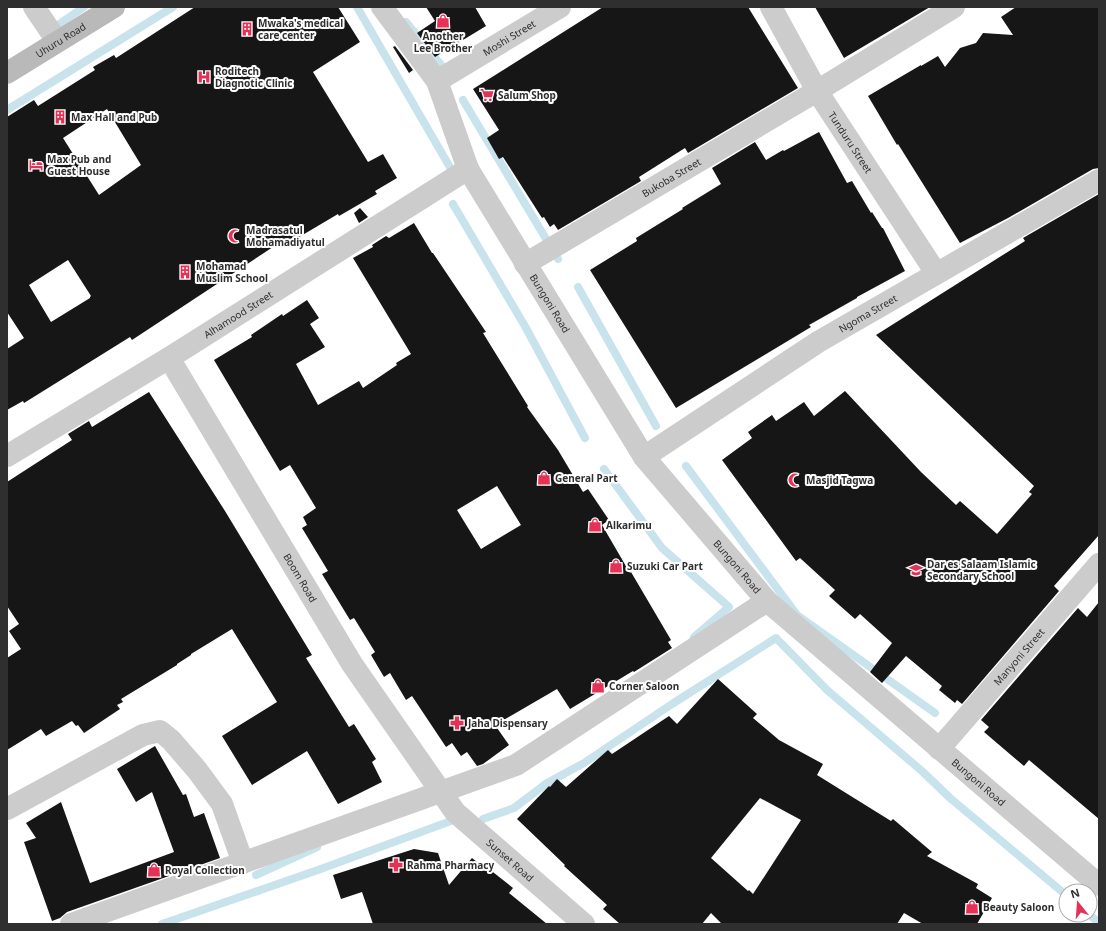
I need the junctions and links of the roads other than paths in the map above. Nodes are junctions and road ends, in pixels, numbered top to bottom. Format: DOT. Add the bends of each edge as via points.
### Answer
graph roads {
  1 [pos="34,7"];
  2 [pos="114,7"];
  3 [pos="382,7"];
  4 [pos="560,7"];
  5 [pos="770,7"];
  6 [pos="954,7"];
  7 [pos="57,41"];
  8 [pos="7,73"];
  9 [pos="437,81"];
  10 [pos="817,91"];
  11 [pos="468,169"];
  12 [pos="1099,180"];
  13 [pos="525,264"];
  14 [pos="936,273"];
  15 [pos="169,358"];
  16 [pos="7,456"];
  17 [pos="644,457"];
  18 [pos="1099,564"];
  19 [pos="767,601"];
  20 [pos="940,749"];
  21 [pos="441,792"];
  22 [pos="7,809"];
  23 [pos="243,863"];
  24 [pos="1099,885"];
  25 [pos="117,917"];
  26 [pos="71,924"];
  27 [pos="584,924"];
  1 -- 7 [label="street"];
  2 -- 7 [label="main road, Uhuru Road"];
  3 -- 9 [label="street, Bungoni Road"];
  4 -- 9 [label="street, Moshi Street"];
  5 -- 10 [label="street, Tunduru Street"];
  6 -- 10 [label="street, Bukoba Street"];
  7 -- 8 [label="main road, Uhuru Road"];
  9 -- 11 [label="street, Bungoni Road"];
  10 -- 13 [label="street, Bukoba Street"];
  10 -- 14 [label="street, Tunduru Street"];
  11 -- 13 [label="street, Bungoni Road"];
  11 -- 15 [label="street, Alhamood Street"];
  12 -- 14 [label="street, Ngoma Street"];
  13 -- 17 [label="street, Bungoni Road"];
  14 -- 17 [label="street, Ngoma Street" via="818,342"];
  15 -- 16 [label="street, Alhamood Street"];
  15 -- 21 [label="street, Boom Road" via="352,664"];
  17 -- 19 [label="street, Bungoni Road"];
  18 -- 20 [label="street, Manyoni Street"];
  19 -- 20 [label="street, Bungoni Road"];
  19 -- 21 [label="street" via="516,765"];
  20 -- 24 [label="street, Bungoni Road"];
  21 -- 23 [label="street"];
  21 -- 27 [label="street, Sunset Road" via="455,812"];
  22 -- 23 [label="street" via="143,735 160,731 197,770 222,804"];
  23 -- 25 [label="street"];
  25 -- 26 [label="street"];
}
